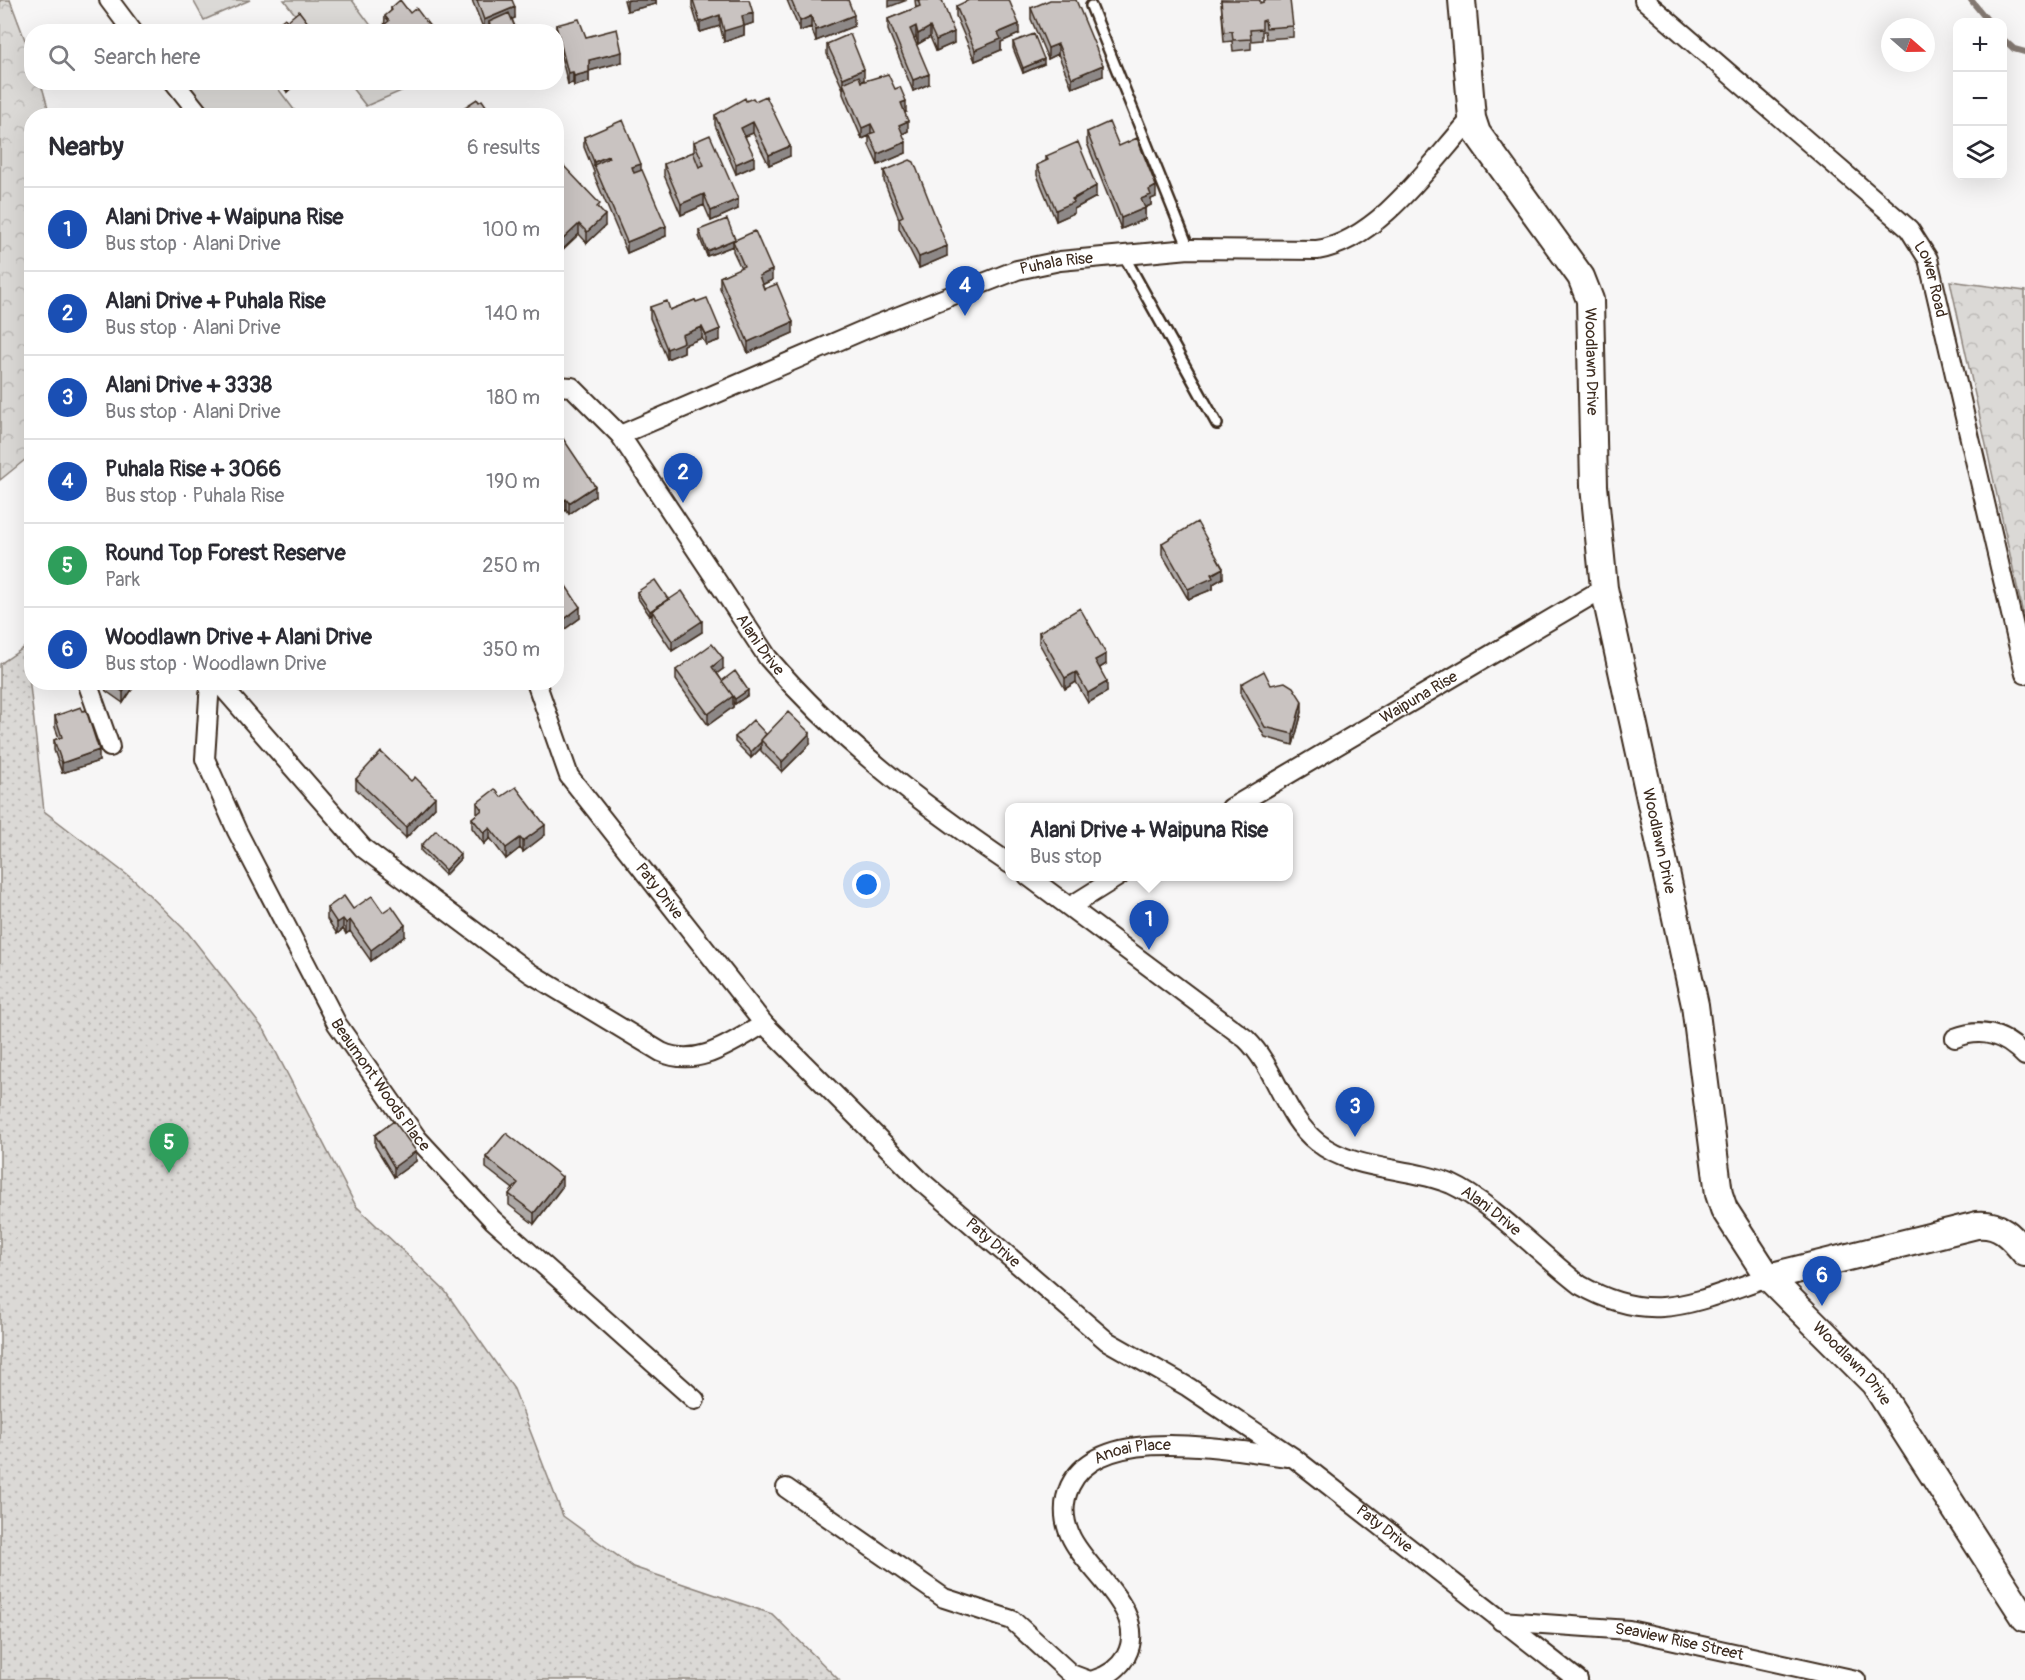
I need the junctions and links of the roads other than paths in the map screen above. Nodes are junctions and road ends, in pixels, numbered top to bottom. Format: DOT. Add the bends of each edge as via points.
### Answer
graph roads {
  1 [pos="109,0"];
  2 [pos="1462,0"];
  3 [pos="1644,0"];
  4 [pos="1091,6"];
  5 [pos="127,24"];
  6 [pos="180,90"];
  7 [pos="195,108"];
  8 [pos="1472,117"];
  9 [pos="1189,249"];
  10 [pos="1122,254"];
  11 [pos="564,386"];
  12 [pos="1217,424"];
  13 [pos="620,435"];
  14 [pos="1604,588"];
  15 [pos="2025,674"];
  16 [pos="90,690"];
  17 [pos="210,690"];
  18 [pos="225,690"];
  19 [pos="539,690"];
  20 [pos="110,747"];
  21 [pos="1239,803"];
  22 [pos="1005,860"];
  23 [pos="1035,881"];
  24 [pos="1111,881"];
  25 [pos="1071,906"];
  26 [pos="764,1024"];
  27 [pos="1956,1038"];
  28 [pos="2025,1056"];
  29 [pos="2025,1252"];
  30 [pos="1768,1276"];
  31 [pos="695,1400"];
  32 [pos="1294,1458"];
  33 [pos="786,1488"];
  34 [pos="2025,1618"];
  35 [pos="1500,1621"];
  36 [pos="1087,1680"];
  37 [pos="1094,1680"];
  38 [pos="1578,1680"];
  39 [pos="1856,1680"];
  1 -- 5 [label="street"];
  2 -- 8 [label="street, Woodlawn Drive"];
  3 -- 15 [label="street, Lower Road" via="1909,228 1928,259"];
  4 -- 9 [label="lane"];
  6 -- 7 [label="street"];
  8 -- 9 [label="street, Puhala Rise" via="1391,209 1333,248"];
  8 -- 14 [label="street, Woodlawn Drive" via="1476,133 1587,287 1594,486"];
  9 -- 10 [label="street, Puhala Rise"];
  10 -- 12 [label="lane"];
  10 -- 13 [label="street, Puhala Rise" via="1017,270 866,329"];
  11 -- 13 [label="street, Alani Drive" via="572,387"];
  13 -- 22 [label="street, Alani Drive" via="768,658 797,692 892,780"];
  14 -- 21 [label="street, Waipuna Rise"];
  14 -- 30 [label="street, Woodlawn Drive" via="1695,1005 1719,1194 1724,1209"];
  16 -- 20 [label="street"];
  17 -- 31 [label="street, Beaumont Woods Place" via="206,759 237,831 337,1024 417,1138 493,1220"];
  18 -- 26 [label="street" via="363,848 530,973 661,1052 676,1057 706,1055"];
  19 -- 26 [label="street, Paty Drive" via="569,776"];
  23 -- 25 [label="street, Alani Drive"];
  24 -- 25 [label="street"];
  25 -- 30 [label="street, Alani Drive" via="1246,1039 1265,1061 1297,1122 1318,1143 1345,1158 1437,1179 1461,1190 1597,1295 1635,1307 1676,1308"];
  26 -- 32 [label="street, Paty Drive" via="920,1180 1107,1341 1188,1387"];
  27 -- 28 [label="street" via="1971,1033 1996,1035 2011,1042"];
  29 -- 30 [label="street, Alani Drive" via="2006,1231 1983,1225"];
  30 -- 34 [label="street, Woodlawn Drive" via="1874,1383"];
  32 -- 35 [label="street, Paty Drive"];
  32 -- 37 [label="street, Anoai Place" via="1187,1444 1150,1444 1099,1458 1078,1474 1066,1497 1069,1532 1126,1611 1132,1631 1128,1652 1120,1664 1110,1674"];
  33 -- 36 [label="street" via="944,1598 1012,1620 1071,1674"];
  35 -- 38 [label="street, Paty Drive"];
  35 -- 39 [label="street, Seaview Rise Street" via="1629,1630"];
}
